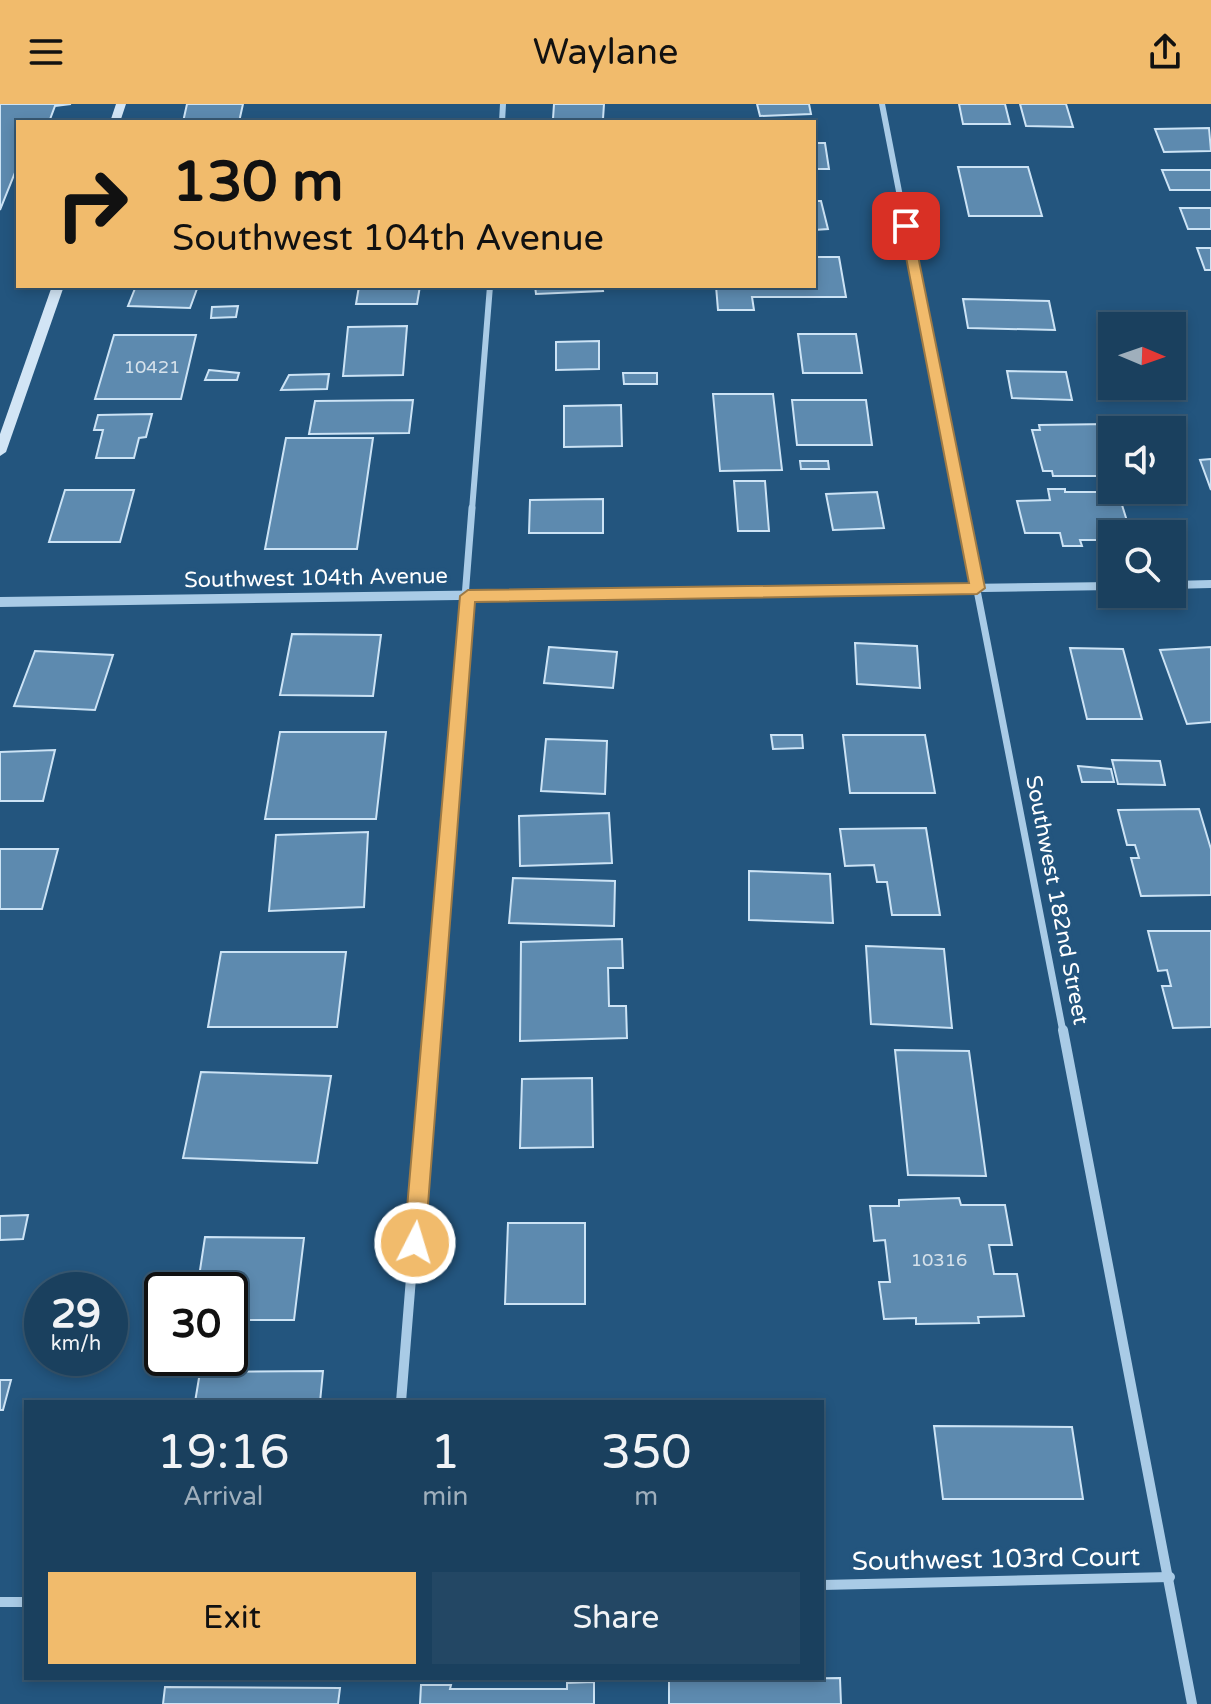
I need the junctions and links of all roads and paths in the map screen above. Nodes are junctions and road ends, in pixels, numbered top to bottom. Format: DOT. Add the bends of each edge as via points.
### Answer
graph roads {
  1 [pos="882,104"];
  2 [pos="57,288"];
  3 [pos="490,288"];
  4 [pos="0,452"];
  5 [pos="1211,584"];
  6 [pos="1186,585"];
  7 [pos="1098,586"];
  8 [pos="977,588"];
  9 [pos="468,596"];
  10 [pos="0,602"];
  11 [pos="401,1400"];
  12 [pos="1170,1577"];
  13 [pos="824,1585"];
  14 [pos="0,1602"];
  15 [pos="24,1602"];
  16 [pos="1192,1704"];
  1 -- 8 [label="street, Southwest 182nd Street"];
  2 -- 4 [label="main road"];
  3 -- 9 [label="street"];
  5 -- 6 [label="street"];
  7 -- 8 [label="street, Southwest 104th Avenue"];
  8 -- 9 [label="street, Southwest 104th Avenue"];
  8 -- 12 [label="street, Southwest 182nd Street"];
  9 -- 10 [label="street, Southwest 104th Avenue"];
  9 -- 11 [label="street"];
  12 -- 13 [label="street, Southwest 103rd Court"];
  12 -- 16 [label="street, Southwest 182nd Street"];
  14 -- 15 [label="street"];
}
